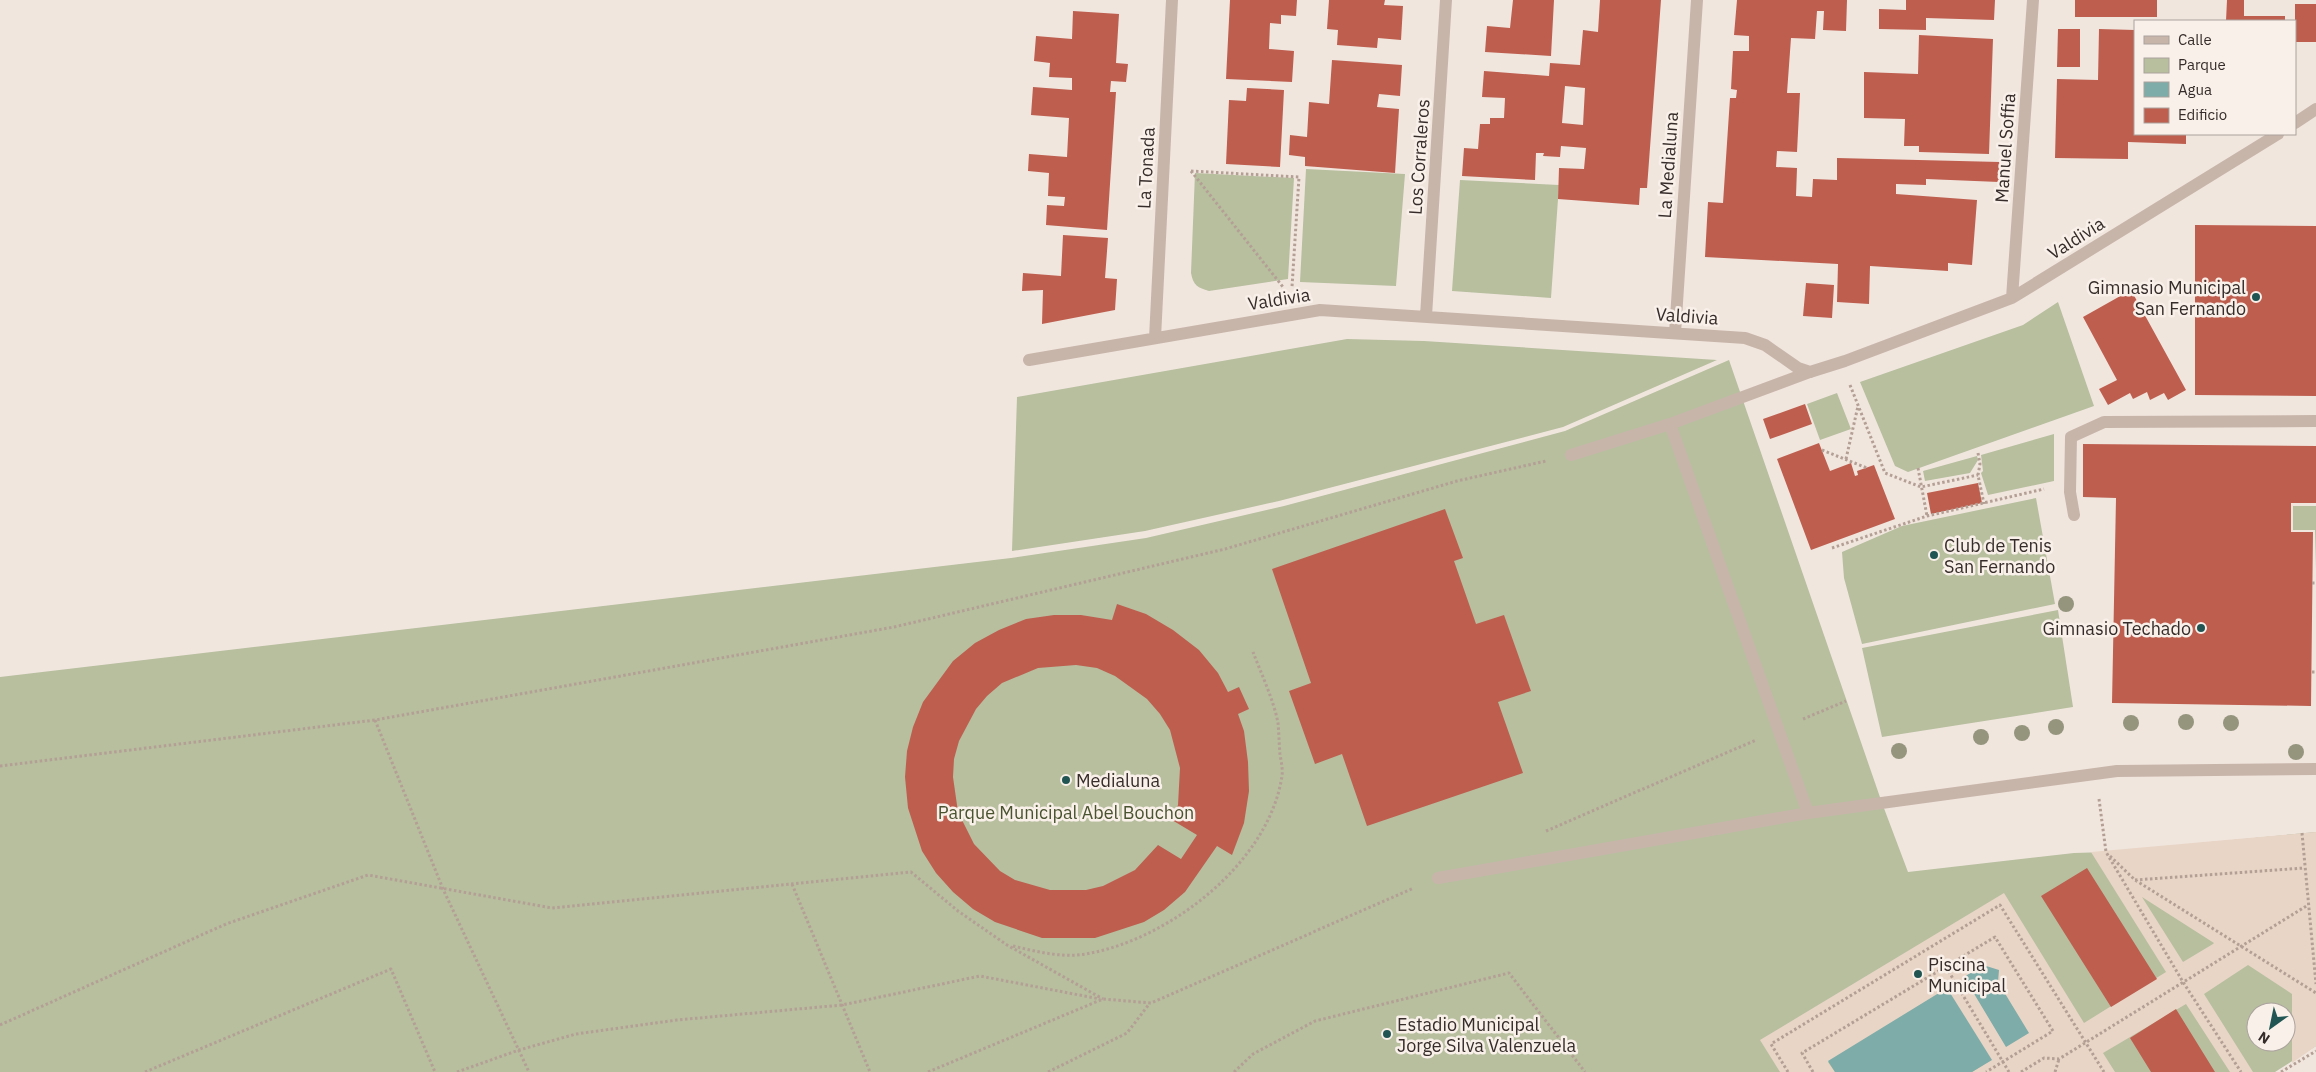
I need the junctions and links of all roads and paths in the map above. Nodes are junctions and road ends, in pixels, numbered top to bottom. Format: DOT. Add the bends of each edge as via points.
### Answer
graph roads {
  1 [pos="1172,0"];
  2 [pos="1446,0"];
  3 [pos="1697,0"];
  4 [pos="2032,0"];
  5 [pos="2316,110"];
  6 [pos="2296,122"];
  7 [pos="2276,135"];
  8 [pos="1282,287"];
  9 [pos="1292,287"];
  10 [pos="2012,298"];
  11 [pos="1426,316"];
  12 [pos="1675,333"];
  13 [pos="1155,338"];
  14 [pos="1030,360"];
  15 [pos="1810,372"];
  16 [pos="1846,378"];
  17 [pos="1858,406"];
  18 [pos="2316,421"];
  19 [pos="1670,424"];
  20 [pos="1822,450"];
  21 [pos="1978,453"];
  22 [pos="1571,455"];
  23 [pos="1846,459"];
  24 [pos="1867,468"];
  25 [pos="1918,468"];
  26 [pos="1978,475"];
  27 [pos="1920,487"];
  28 [pos="2045,489"];
  29 [pos="1984,504"];
  30 [pos="2074,515"];
  31 [pos="1927,516"];
  32 [pos="1832,548"];
  33 [pos="1253,652"];
  34 [pos="1846,701"];
  35 [pos="375,720"];
  36 [pos="1779,730"];
  37 [pos="0,766"];
  38 [pos="2316,769"];
  39 [pos="2095,774"];
  40 [pos="1808,813"];
  41 [pos="2302,833"];
  42 [pos="1537,835"];
  43 [pos="2106,852"];
  44 [pos="2304,868"];
  45 [pos="1438,878"];
  46 [pos="2136,880"];
  47 [pos="792,884"];
  48 [pos="443,889"];
  49 [pos="2308,905"];
  50 [pos="1007,945"];
  51 [pos="2242,946"];
  52 [pos="1946,967"];
  53 [pos="2183,982"];
  54 [pos="2316,984"];
  55 [pos="2316,993"];
  56 [pos="1103,999"];
  57 [pos="1150,1002"];
  58 [pos="842,1005"];
  59 [pos="0,1025"];
  60 [pos="2085,1042"];
  61 [pos="519,1050"];
  62 [pos="2316,1051"];
  63 [pos="2059,1059"];
  64 [pos="2003,1062"];
  65 [pos="145,1072"];
  66 [pos="435,1072"];
  67 [pos="457,1072"];
  68 [pos="529,1072"];
  69 [pos="870,1072"];
  70 [pos="928,1072"];
  71 [pos="1048,1072"];
  72 [pos="1234,1072"];
  73 [pos="1585,1072"];
  74 [pos="1788,1072"];
  75 [pos="1813,1072"];
  76 [pos="1986,1072"];
  77 [pos="2010,1072"];
  78 [pos="2021,1072"];
  79 [pos="2055,1072"];
  80 [pos="2104,1072"];
  81 [pos="2241,1072"];
  82 [pos="2281,1072"];
  1 -- 13 [label="street, La Tonada"];
  2 -- 11 [label="street, Los Corraleros"];
  3 -- 12 [label="street, La Medialuna"];
  4 -- 10 [label="street, Manuel Soffia"];
  5 -- 6 [label="street"];
  7 -- 10 [label="street, Valdivia"];
  8 -- 9 [label="path" via="1191,171 1299,177"];
  10 -- 15 [label="street, Valdivia" via="1845,362"];
  11 -- 12 [label="street, Valdivia"];
  11 -- 13 [label="street, Valdivia" via="1320,310"];
  12 -- 15 [label="street, Valdivia" via="1744,338 1764,345 1798,368"];
  13 -- 14 [label="street, Valdivia"];
  15 -- 19 [label="street"];
  16 -- 17 [label="path"];
  17 -- 23 [label="path"];
  17 -- 27 [label="path" via="1884,473"];
  18 -- 30 [label="street" via="2104,422 2072,437 2070,492"];
  19 -- 22 [label="street"];
  19 -- 36 [label="street"];
  20 -- 23 [label="path"];
  21 -- 26 [label="path"];
  22 -- 35 [label="path" via="1457,481 1225,549 894,628"];
  23 -- 24 [label="path"];
  25 -- 27 [label="path"];
  26 -- 27 [label="path"];
  26 -- 29 [label="path"];
  27 -- 31 [label="path"];
  28 -- 29 [label="path"];
  29 -- 31 [label="path"];
  31 -- 32 [label="path"];
  33 -- 50 [label="path" via="1278,722 1282,776 1269,817 1246,857 1194,905 1130,942 1090,954 1050,955"];
  34 -- 36 [label="path"];
  35 -- 37 [label="path"];
  35 -- 48 [label="path"];
  36 -- 40 [label="street"];
  36 -- 42 [label="path"];
  38 -- 39 [label="street" via="2205,769"];
  39 -- 40 [label="street"];
  39 -- 43 [label="path"];
  40 -- 45 [label="street"];
  41 -- 44 [label="path"];
  43 -- 46 [label="path"];
  43 -- 53 [label="path"];
  44 -- 46 [label="path"];
  44 -- 49 [label="path"];
  45 -- 57 [label="path"];
  46 -- 51 [label="path"];
  47 -- 48 [label="path" via="552,908"];
  47 -- 50 [label="path" via="911,872 958,912"];
  47 -- 58 [label="path"];
  48 -- 59 [label="path" via="368,875 226,924"];
  48 -- 61 [label="path"];
  49 -- 51 [label="path"];
  49 -- 54 [label="path"];
  50 -- 56 [label="path"];
  51 -- 53 [label="path"];
  51 -- 55 [label="path"];
  52 -- 64 [label="path"];
  52 -- 64 [label="path" via="1995,937 2053,1031"];
  52 -- 75 [label="path" via="1802,1053"];
  53 -- 60 [label="path"];
  53 -- 81 [label="path"];
  56 -- 57 [label="path"];
  56 -- 58 [label="path" via="980,976"];
  56 -- 70 [label="path"];
  57 -- 71 [label="path" via="1127,1033"];
  58 -- 61 [label="path" via="668,1021 576,1034"];
  58 -- 69 [label="path"];
  60 -- 63 [label="path"];
  60 -- 74 [label="path" via="2000,905 1771,1044"];
  60 -- 80 [label="path"];
  61 -- 67 [label="path"];
  61 -- 68 [label="path"];
  62 -- 82 [label="path"];
  63 -- 78 [label="path" via="2044,1058"];
  63 -- 79 [label="path"];
  64 -- 76 [label="path"];
  64 -- 77 [label="path"];
  65 -- 66 [label="path" via="391,969"];
  72 -- 73 [label="path" via="1253,1054 1315,1021 1509,973"];
}
